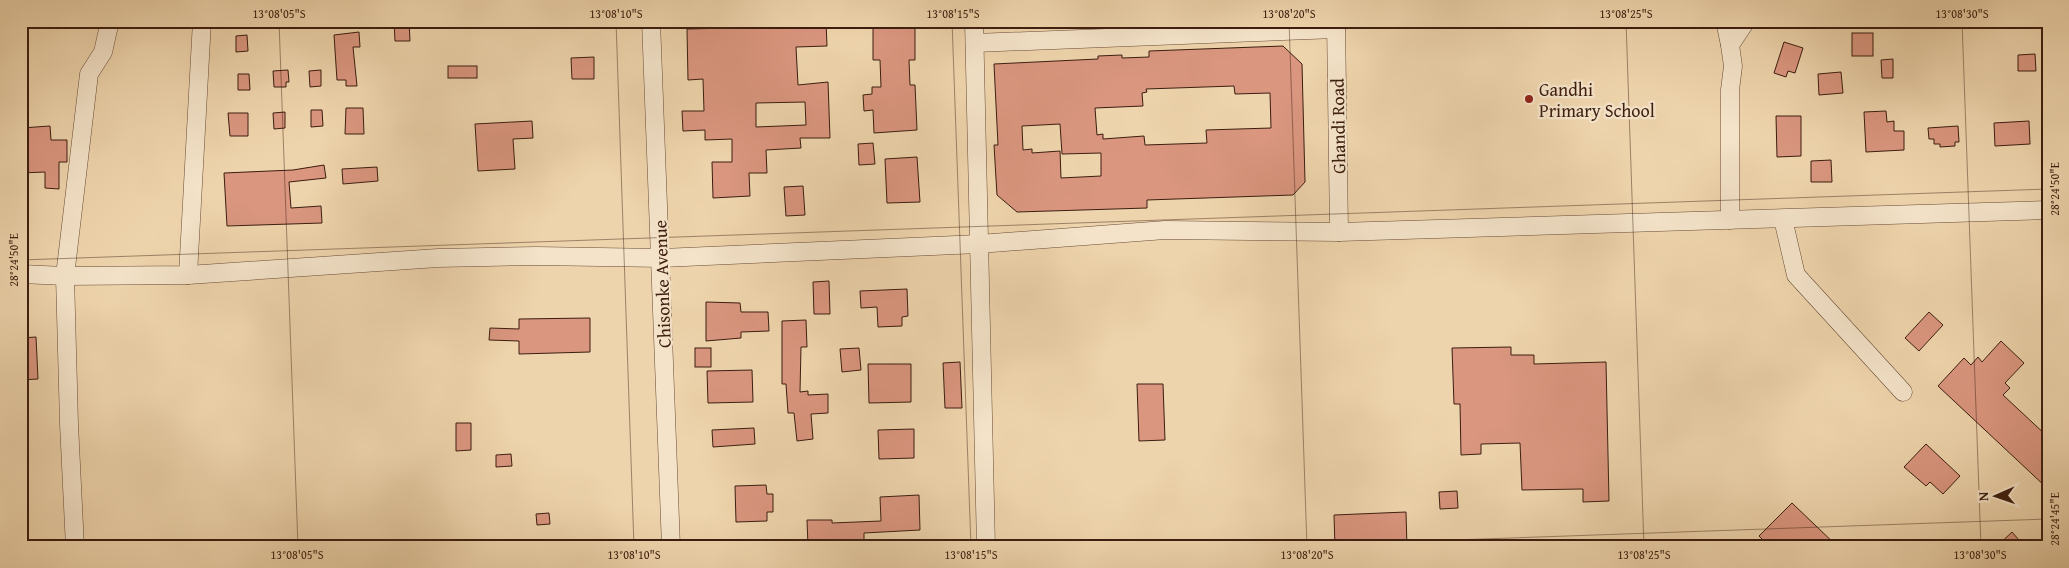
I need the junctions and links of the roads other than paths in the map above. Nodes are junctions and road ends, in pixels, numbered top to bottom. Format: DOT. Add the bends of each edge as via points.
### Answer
graph roads {
  1 [pos="110,21"];
  2 [pos="202,21"];
  3 [pos="651,21"];
  4 [pos="974,21"];
  5 [pos="1725,21"];
  6 [pos="1746,21"];
  7 [pos="1336,25"];
  8 [pos="975,43"];
  9 [pos="1730,45"];
  10 [pos="2048,210"];
  11 [pos="1783,219"];
  12 [pos="1730,220"];
  13 [pos="1339,232"];
  14 [pos="979,244"];
  15 [pos="662,258"];
  16 [pos="21,274"];
  17 [pos="188,274"];
  18 [pos="65,276"];
  19 [pos="1903,392"];
  20 [pos="75,547"];
  21 [pos="672,547"];
  22 [pos="986,547"];
  1 -- 18 [label="street" via="103,52 89,74"];
  2 -- 17 [label="street"];
  3 -- 15 [label="street, Chisonke Avenue"];
  4 -- 8 [label="street"];
  5 -- 9 [label="street"];
  6 -- 9 [label="street"];
  7 -- 8 [label="street"];
  7 -- 13 [label="street, Ghandi Road"];
  8 -- 14 [label="street"];
  9 -- 12 [label="street" via="1733,66 1730,90"];
  10 -- 11 [label="street"];
  11 -- 12 [label="street"];
  11 -- 19 [label="street" via="1796,275"];
  12 -- 13 [label="street"];
  13 -- 14 [label="street" via="1166,230"];
  14 -- 15 [label="street"];
  14 -- 22 [label="street"];
  15 -- 17 [label="street" via="438,258"];
  15 -- 21 [label="street, Chisonke Avenue"];
  16 -- 18 [label="street"];
  17 -- 18 [label="street"];
  18 -- 20 [label="street"];
}
